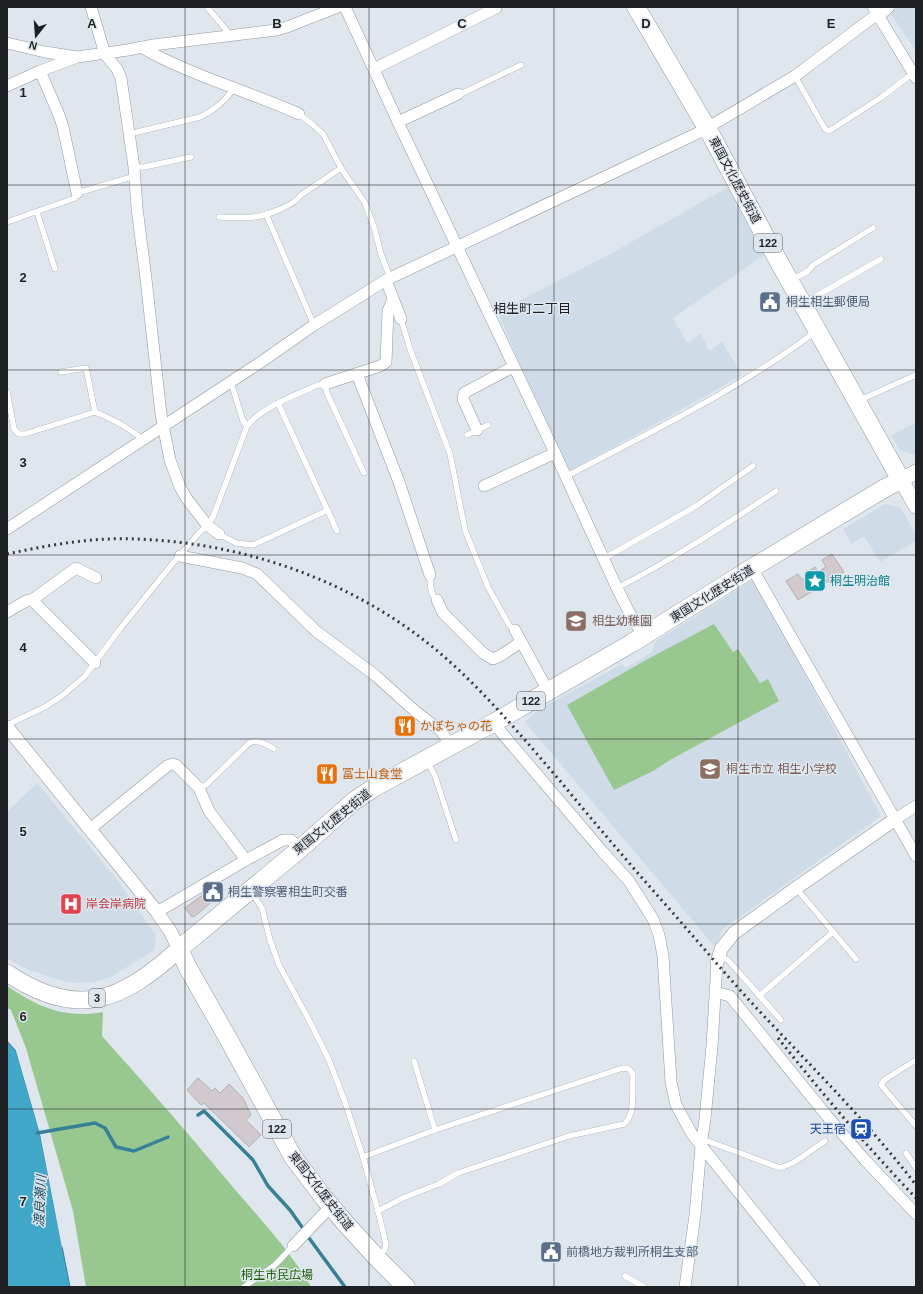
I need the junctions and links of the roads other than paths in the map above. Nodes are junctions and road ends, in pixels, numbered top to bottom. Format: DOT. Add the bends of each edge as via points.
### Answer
graph roads {
  1 [pos="90,7"];
  2 [pos="207,7"];
  3 [pos="338,7"];
  4 [pos="345,7"];
  5 [pos="636,7"];
  6 [pos="889,7"];
  7 [pos="496,8"];
  8 [pos="876,12"];
  9 [pos="228,35"];
  10 [pos="7,43"];
  11 [pos="141,47"];
  12 [pos="106,54"];
  13 [pos="77,57"];
  14 [pos="521,65"];
  15 [pos="374,69"];
  16 [pos="40,71"];
  17 [pos="795,76"];
  18 [pos="914,76"];
  19 [pos="7,86"];
  20 [pos="234,87"];
  21 [pos="458,94"];
  22 [pos="299,114"];
  23 [pos="398,122"];
  24 [pos="706,128"];
  25 [pos="129,134"];
  26 [pos="191,157"];
  27 [pos="341,168"];
  28 [pos="134,172"];
  29 [pos="77,193"];
  30 [pos="37,212"];
  31 [pos="266,214"];
  32 [pos="219,217"];
  33 [pos="7,222"];
  34 [pos="873,228"];
  35 [pos="456,247"];
  36 [pos="881,259"];
  37 [pos="55,268"];
  38 [pos="388,279"];
  39 [pos="790,281"];
  40 [pos="393,299"];
  41 [pos="802,304"];
  42 [pos="401,319"];
  43 [pos="314,325"];
  44 [pos="817,331"];
  45 [pos="513,367"];
  46 [pos="61,372"];
  47 [pos="357,374"];
  48 [pos="916,375"];
  49 [pos="232,382"];
  50 [pos="325,384"];
  51 [pos="7,392"];
  52 [pos="857,402"];
  53 [pos="278,403"];
  54 [pos="95,412"];
  55 [pos="488,425"];
  56 [pos="247,426"];
  57 [pos="163,427"];
  58 [pos="478,430"];
  59 [pos="467,435"];
  60 [pos="143,440"];
  61 [pos="554,453"];
  62 [pos="753,466"];
  63 [pos="364,473"];
  64 [pos="909,476"];
  65 [pos="565,477"];
  66 [pos="484,486"];
  67 [pos="776,491"];
  68 [pos="916,506"];
  69 [pos="328,510"];
  70 [pos="207,525"];
  71 [pos="7,529"];
  72 [pos="337,530"];
  73 [pos="219,534"];
  74 [pos="180,556"];
  75 [pos="603,559"];
  76 [pos="752,568"];
  77 [pos="430,575"];
  78 [pos="96,578"];
  79 [pos="616,588"];
  80 [pos="32,600"];
  81 [pos="437,600"];
  82 [pos="7,612"];
  83 [pos="515,630"];
  84 [pos="644,636"];
  85 [pos="521,642"];
  86 [pos="95,662"];
  87 [pos="548,691"];
  88 [pos="494,722"];
  89 [pos="7,727"];
  90 [pos="451,746"];
  91 [pos="274,749"];
  92 [pos="426,759"];
  93 [pos="199,788"];
  94 [pos="916,806"];
  95 [pos="894,820"];
  96 [pos="90,830"];
  97 [pos="456,840"];
  98 [pos="300,849"];
  99 [pos="916,856"];
  100 [pos="246,860"];
  101 [pos="796,888"];
  102 [pos="250,890"];
  103 [pos="157,912"];
  104 [pos="833,932"];
  105 [pos="179,949"];
  106 [pos="718,959"];
  107 [pos="856,959"];
  108 [pos="7,973"];
  109 [pos="714,992"];
  110 [pos="759,996"];
  111 [pos="781,1020"];
  112 [pos="916,1060"];
  113 [pos="414,1061"];
  114 [pos="916,1126"];
  115 [pos="435,1130"];
  116 [pos="825,1141"];
  117 [pos="701,1142"];
  118 [pos="906,1153"];
  119 [pos="363,1157"];
  120 [pos="916,1168"];
  121 [pos="331,1206"];
  122 [pos="378,1211"];
  123 [pos="916,1214"];
  124 [pos="293,1246"];
  125 [pos="378,1259"];
  126 [pos="625,1276"];
  127 [pos="244,1287"];
  128 [pos="406,1287"];
  129 [pos="644,1287"];
  130 [pos="685,1287"];
  131 [pos="814,1287"];
  1 -- 12 [label="street"];
  2 -- 9 [label="lane"];
  3 -- 9 [label="street" via="281,28"];
  4 -- 15 [label="street"];
  5 -- 24 [label="highway, 東国文化歴史街道 / 122"];
  6 -- 8 [label="street"];
  7 -- 15 [label="street"];
  8 -- 17 [label="street" via="872,18"];
  8 -- 18 [label="street"];
  9 -- 11 [label="street"];
  10 -- 13 [label="street"];
  11 -- 12 [label="street"];
  11 -- 20 [label="street" via="180,66"];
  12 -- 13 [label="street"];
  12 -- 25 [label="street" via="121,78"];
  13 -- 16 [label="street"];
  14 -- 21 [label="lane"];
  15 -- 23 [label="street"];
  16 -- 19 [label="street"];
  16 -- 29 [label="street" via="63,127"];
  17 -- 18 [label="lane" via="825,129 829,131"];
  17 -- 24 [label="street"];
  20 -- 22 [label="street"];
  20 -- 25 [label="lane" via="230,94 200,117"];
  21 -- 23 [label="street"];
  22 -- 27 [label="lane" via="323,134"];
  23 -- 35 [label="street"];
  24 -- 35 [label="street"];
  24 -- 39 [label="highway, 東国文化歴史街道 / 122"];
  25 -- 28 [label="street"];
  26 -- 28 [label="lane" via="144,167"];
  27 -- 31 [label="lane" via="287,206"];
  27 -- 38 [label="lane" via="365,202"];
  28 -- 29 [label="lane"];
  28 -- 57 [label="street"];
  29 -- 30 [label="lane" via="75,198"];
  30 -- 33 [label="lane"];
  30 -- 37 [label="lane"];
  31 -- 32 [label="lane" via="253,218"];
  31 -- 43 [label="lane"];
  34 -- 39 [label="lane"];
  35 -- 38 [label="street"];
  35 -- 45 [label="street"];
  36 -- 41 [label="lane"];
  38 -- 40 [label="street"];
  38 -- 43 [label="street"];
  39 -- 41 [label="highway, 東国文化歴史街道 / 122"];
  40 -- 42 [label="street"];
  40 -- 47 [label="street" via="388,311 386,362"];
  41 -- 44 [label="highway, 東国文化歴史街道 / 122"];
  42 -- 83 [label="lane" via="450,454 465,530 488,587 509,625"];
  43 -- 49 [label="street"];
  44 -- 52 [label="highway, 東国文化歴史街道 / 122"];
  44 -- 65 [label="lane" via="748,377 688,412"];
  45 -- 58 [label="street" via="464,393 463,398"];
  45 -- 61 [label="street"];
  46 -- 54 [label="lane" via="86,368"];
  47 -- 50 [label="street"];
  47 -- 77 [label="street" via="399,482"];
  48 -- 52 [label="lane"];
  49 -- 56 [label="lane" via="243,421"];
  49 -- 57 [label="street"];
  50 -- 53 [label="lane"];
  50 -- 63 [label="lane"];
  51 -- 54 [label="lane" via="14,429 19,434"];
  52 -- 64 [label="highway, 東国文化歴史街道 / 122"];
  53 -- 56 [label="lane"];
  53 -- 69 [label="lane"];
  54 -- 60 [label="lane" via="119,423"];
  55 -- 58 [label="lane"];
  56 -- 70 [label="lane" via="213,517"];
  57 -- 60 [label="street"];
  57 -- 70 [label="street" via="170,460 180,486"];
  58 -- 59 [label="lane"];
  60 -- 71 [label="street"];
  61 -- 65 [label="street"];
  61 -- 66 [label="street"];
  62 -- 75 [label="lane" via="696,506"];
  64 -- 68 [label="main road"];
  64 -- 76 [label="highway, 東国文化歴史街道 / 122" via="884,488"];
  65 -- 75 [label="street"];
  67 -- 79 [label="lane" via="725,525"];
  69 -- 72 [label="lane"];
  69 -- 73 [label="lane" via="253,545 236,543"];
  70 -- 73 [label="street"];
  70 -- 74 [label="lane"];
  74 -- 86 [label="lane"];
  74 -- 90 [label="street" via="236,566 257,574 316,632 376,676 441,731"];
  75 -- 79 [label="street"];
  76 -- 84 [label="highway, 東国文化歴史街道 / 122"];
  76 -- 95 [label="street"];
  77 -- 81 [label="lane" via="434,597"];
  78 -- 80 [label="street" via="76,568"];
  79 -- 84 [label="street"];
  80 -- 82 [label="street"];
  80 -- 86 [label="street"];
  81 -- 85 [label="street" via="443,613 483,653 493,659"];
  83 -- 85 [label="street"];
  84 -- 87 [label="highway, 東国文化歴史街道 / 122"];
  85 -- 87 [label="street"];
  86 -- 89 [label="lane" via="85,676 63,695"];
  87 -- 88 [label="highway, 東国文化歴史街道 / 122"];
  88 -- 90 [label="highway, 東国文化歴史街道 / 122"];
  88 -- 117 [label="street" via="572,817 629,881 658,930 663,956 673,1094 681,1116 692,1134"];
  89 -- 96 [label="street"];
  90 -- 92 [label="highway, 東国文化歴史街道 / 122"];
  91 -- 93 [label="lane" via="267,744 254,741 249,743 206,785"];
  92 -- 97 [label="lane" via="435,776"];
  92 -- 98 [label="highway, 東国文化歴史街道 / 122" via="354,801"];
  93 -- 96 [label="street" via="172,764"];
  93 -- 100 [label="street" via="209,811"];
  94 -- 95 [label="street"];
  95 -- 99 [label="street"];
  95 -- 101 [label="street"];
  96 -- 103 [label="street"];
  98 -- 100 [label="street" via="291,840 283,840"];
  98 -- 102 [label="highway, 東国文化歴史街道 / 122"];
  100 -- 103 [label="street"];
  101 -- 104 [label="lane"];
  101 -- 106 [label="street" via="734,933 724,943"];
  102 -- 105 [label="highway, 東国文化歴史街道 / 122"];
  102 -- 119 [label="lane" via="262,908 279,965 329,1060"];
  103 -- 105 [label="street"];
  104 -- 107 [label="lane"];
  104 -- 110 [label="lane"];
  105 -- 108 [label="main road, 3" via="134,984 119,992 92,999 67,1000 43,993"];
  105 -- 121 [label="highway, 東国文化歴史街道 / 122" via="286,1145 299,1166"];
  106 -- 109 [label="street"];
  106 -- 110 [label="lane" via="728,960"];
  109 -- 117 [label="street" via="706,1119"];
  109 -- 123 [label="street" via="730,996 827,1116"];
  110 -- 111 [label="lane"];
  112 -- 114 [label="lane" via="884,1080 881,1085"];
  113 -- 115 [label="lane"];
  115 -- 119 [label="lane"];
  115 -- 122 [label="lane" via="623,1068 627,1068 633,1074 632,1111 624,1124 569,1136 458,1173"];
  116 -- 117 [label="lane" via="793,1163 780,1168"];
  117 -- 130 [label="street" via="695,1216"];
  117 -- 131 [label="street"];
  118 -- 120 [label="lane"];
  119 -- 122 [label="lane"];
  121 -- 124 [label="street"];
  121 -- 125 [label="highway, 東国文化歴史街道 / 122"];
  122 -- 125 [label="lane" via="386,1244 383,1254"];
  124 -- 127 [label="lane" via="275,1265"];
  125 -- 128 [label="highway, 東国文化歴史街道 / 122"];
  126 -- 129 [label="lane"];
}
